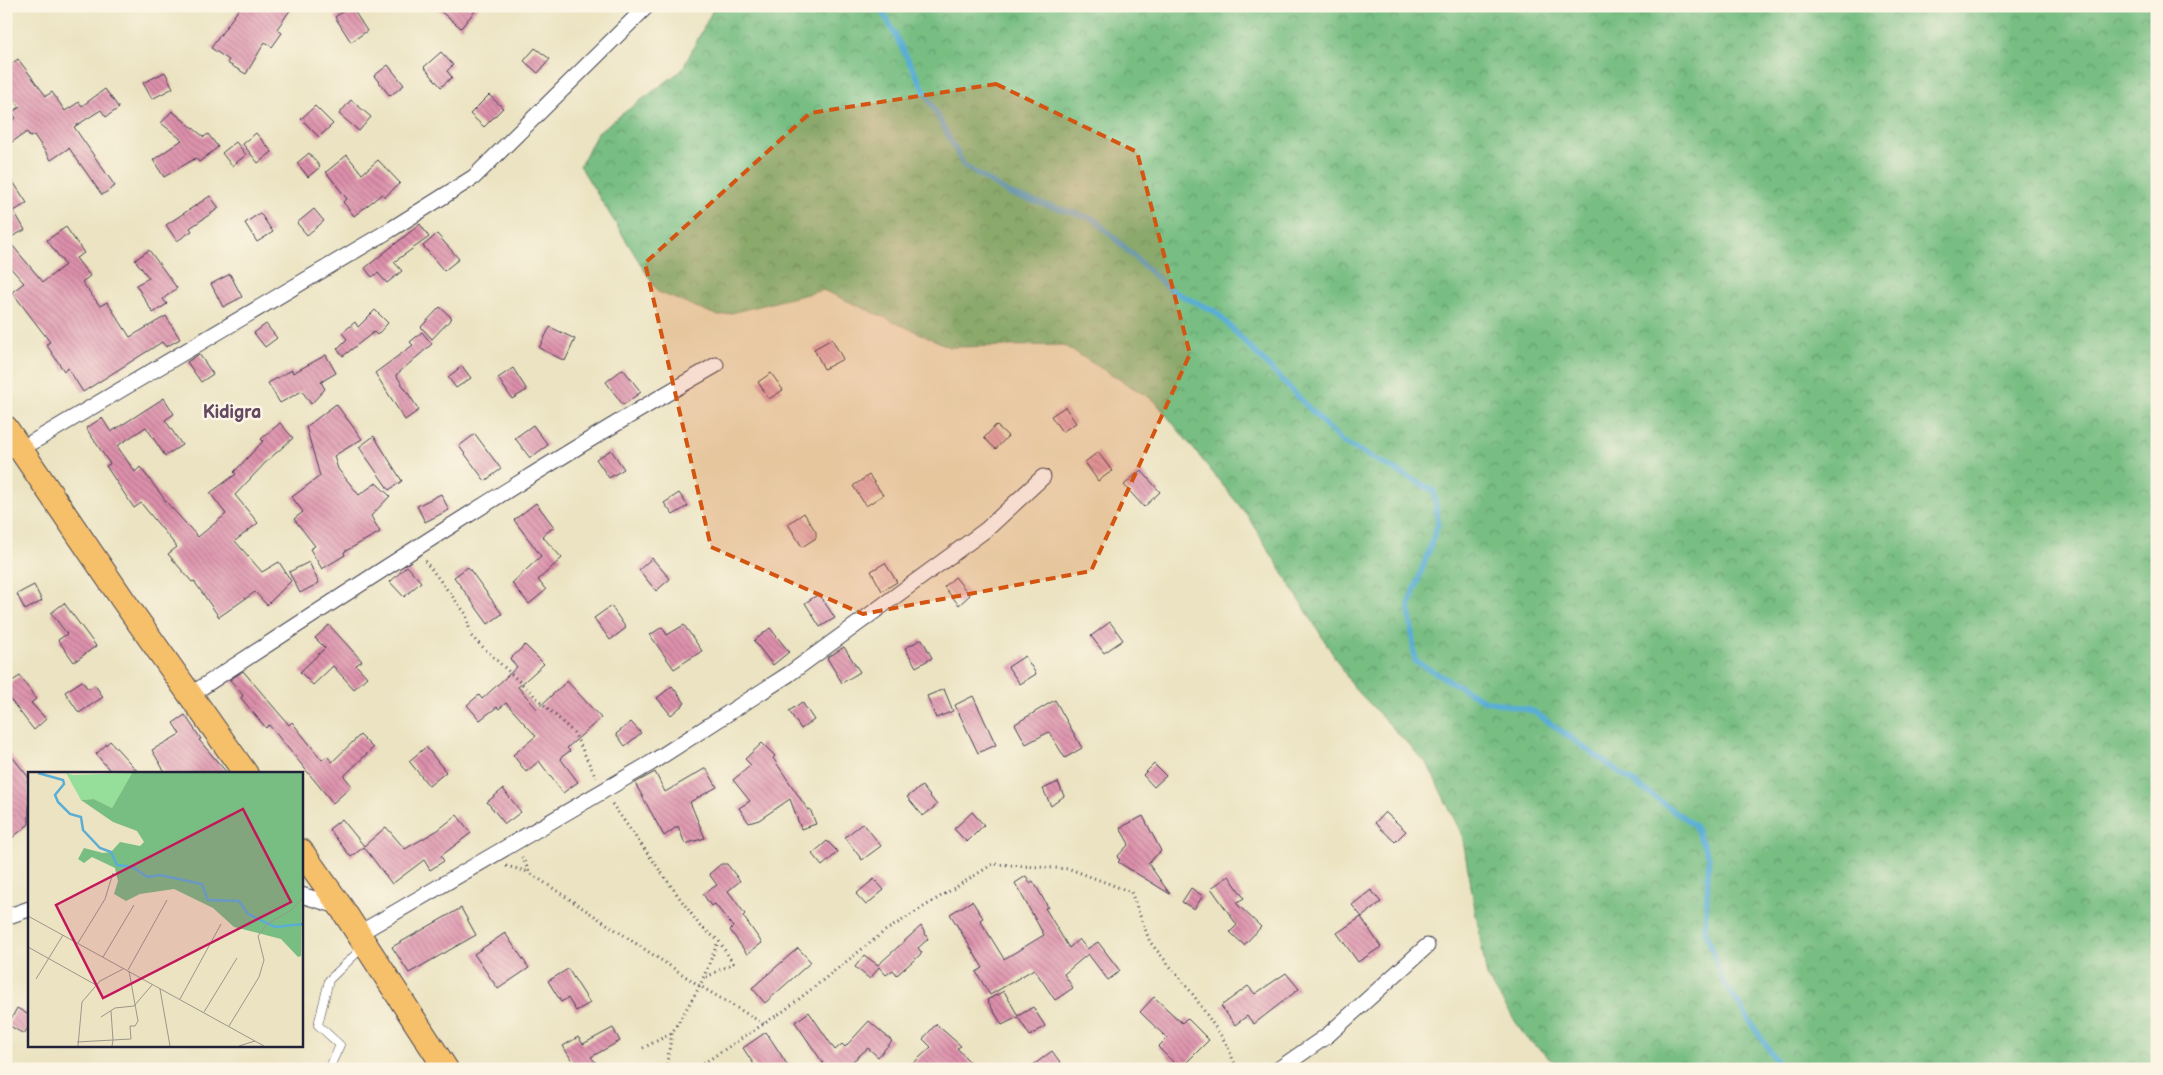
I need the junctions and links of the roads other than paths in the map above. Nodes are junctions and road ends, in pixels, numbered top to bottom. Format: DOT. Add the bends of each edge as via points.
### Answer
graph roads {
  1 [pos="647,6"];
  2 [pos="716,365"];
  3 [pos="6,428"];
  4 [pos="21,450"];
  5 [pos="1043,477"];
  6 [pos="190,695"];
  7 [pos="245,772"];
  8 [pos="302,852"];
  9 [pos="302,895"];
  10 [pos="341,908"];
  11 [pos="28,909"];
  12 [pos="6,917"];
  13 [pos="362,939"];
  14 [pos="1427,946"];
  15 [pos="329,1069"];
  16 [pos="446,1069"];
  17 [pos="1279,1069"];
  1 -- 4 [label="street" via="474,177"];
  2 -- 6 [label="street" via="415,548"];
  3 -- 4 [label="main road"];
  4 -- 6 [label="main road"];
  5 -- 13 [label="street" via="987,529 789,674 651,763 514,843"];
  6 -- 7 [label="main road"];
  8 -- 10 [label="main road"];
  9 -- 10 [label="street"];
  10 -- 13 [label="main road"];
  11 -- 12 [label="street"];
  13 -- 15 [label="lane" via="329,980 318,1025 340,1045"];
  13 -- 16 [label="main road"];
  14 -- 17 [label="street" via="1328,1035"];
}
